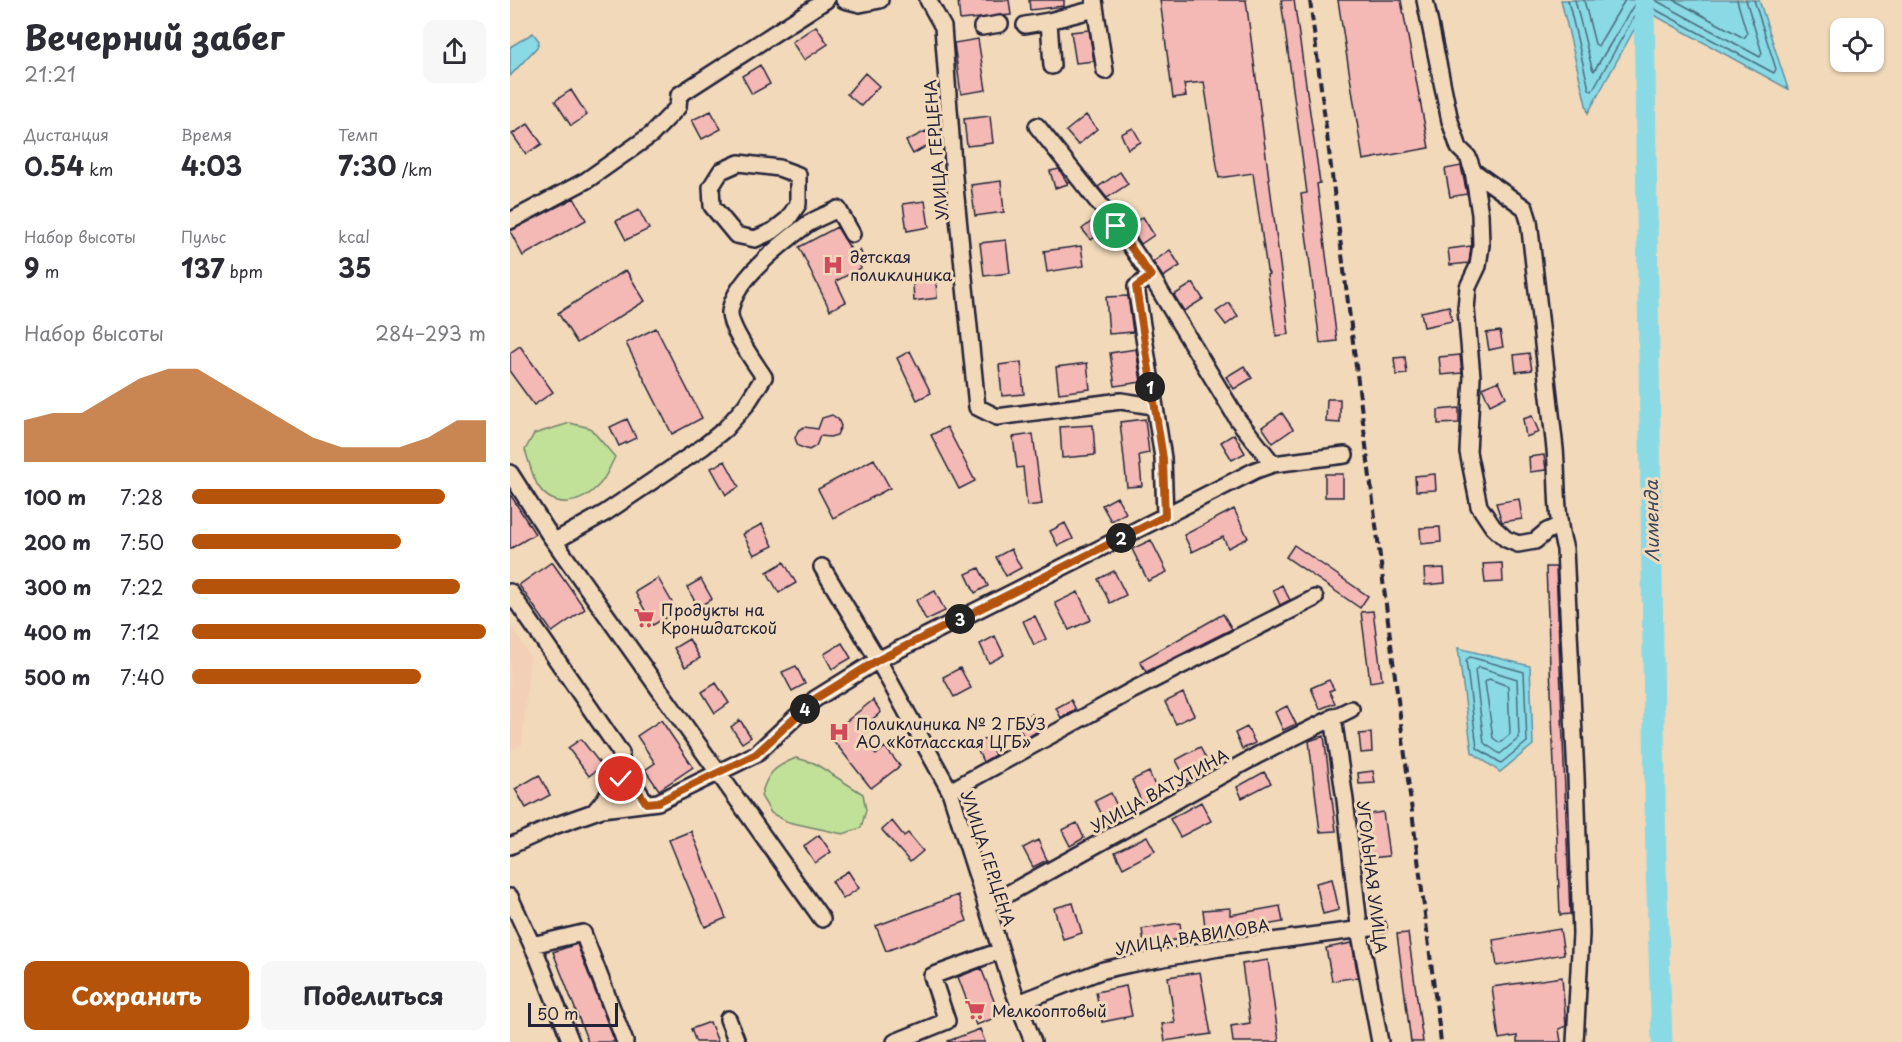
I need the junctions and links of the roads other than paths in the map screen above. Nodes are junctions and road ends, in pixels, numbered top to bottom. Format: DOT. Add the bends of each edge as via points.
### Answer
graph roads {
  1 [pos="826,0"];
  2 [pos="844,0"];
  3 [pos="880,0"];
  4 [pos="928,0"];
  5 [pos="1425,0"];
  6 [pos="1094,4"];
  7 [pos="1049,21"];
  8 [pos="1000,24"];
  9 [pos="1025,25"];
  10 [pos="982,27"];
  11 [pos="1052,66"];
  12 [pos="1104,71"];
  13 [pos="1037,126"];
  14 [pos="1473,171"];
  15 [pos="798,175"];
  16 [pos="510,221"];
  17 [pos="852,234"];
  18 [pos="1151,276"];
  19 [pos="1153,406"];
  20 [pos="1345,455"];
  21 [pos="1273,465"];
  22 [pos="510,473"];
  23 [pos="1165,516"];
  24 [pos="1558,526"];
  25 [pos="555,541"];
  26 [pos="822,567"];
  27 [pos="510,592"];
  28 [pos="1315,598"];
  29 [pos="878,660"];
  30 [pos="1351,709"];
  31 [pos="1333,717"];
  32 [pos="621,763"];
  33 [pos="719,772"];
  34 [pos="950,791"];
  35 [pos="646,803"];
  36 [pos="595,812"];
  37 [pos="510,846"];
  38 [pos="510,897"];
  39 [pos="986,906"];
  40 [pos="822,919"];
  41 [pos="1378,927"];
  42 [pos="1360,929"];
  43 [pos="532,945"];
  44 [pos="1000,951"];
  45 [pos="1018,1003"];
  46 [pos="728,1019"];
  47 [pos="571,1042"];
  48 [pos="625,1042"];
  49 [pos="738,1042"];
  50 [pos="895,1042"];
  51 [pos="1033,1042"];
  52 [pos="1380,1042"];
  53 [pos="1575,1042"];
  1 -- 16 [label="street" via="679,95 678,107 668,120 587,180"];
  2 -- 3 [label="street" via="860,4"];
  4 -- 19 [label="street, УЛИЦА ГЕРЦЕНА" via="943,27 977,407 997,417 1121,401"];
  5 -- 14 [label="street" via="1450,121 1459,148"];
  6 -- 7 [label="street"];
  6 -- 12 [label="street"];
  7 -- 9 [label="street"];
  7 -- 11 [label="street"];
  8 -- 10 [label="street"];
  13 -- 18 [label="street"];
  14 -- 24 [label="street" via="1525,208 1529,221 1555,454"];
  14 -- 24 [label="street" via="1481,245 1478,266 1468,287 1466,309 1472,378 1468,452 1479,506 1493,527 1518,544 1535,541"];
  15 -- 15 [label="street" via="779,168 739,163 722,171 716,179 711,187 712,206 736,235 754,238 774,231 798,204"];
  17 -- 25 [label="street" via="838,209 806,225 752,273 735,293 729,314 741,344 764,377 746,405 703,447"];
  18 -- 19 [label="street" via="1136,287"];
  18 -- 21 [label="street" via="1238,420"];
  19 -- 23 [label="street" via="1163,458"];
  20 -- 21 [label="street"];
  21 -- 23 [label="street"];
  22 -- 25 [label="street"];
  23 -- 29 [label="street"];
  24 -- 53 [label="street" via="1565,549 1576,776 1581,934"];
  25 -- 33 [label="street"];
  26 -- 29 [label="street, УЛИЦА ГЕРЦЕНА"];
  27 -- 32 [label="street" via="621,753"];
  28 -- 34 [label="street" via="1133,690"];
  29 -- 33 [label="street" via="815,699 756,754"];
  29 -- 34 [label="street, УЛИЦА ГЕРЦЕНА"];
  30 -- 31 [label="street, УЛИЦА ВАТУТИНА"];
  31 -- 39 [label="street, УЛИЦА ВАТУТИНА"];
  31 -- 42 [label="street, УГОЛЬНАЯ УЛИЦА"];
  32 -- 35 [label="street"];
  32 -- 36 [label="street" via="621,779"];
  33 -- 35 [label="street" via="658,802"];
  33 -- 40 [label="street"];
  34 -- 39 [label="street, УЛИЦА ГЕРЦЕНА"];
  35 -- 36 [label="street"];
  36 -- 37 [label="street"];
  38 -- 43 [label="street"];
  39 -- 44 [label="street, УЛИЦА ГЕРЦЕНА"];
  41 -- 42 [label="street, УЛИЦА ВАВИЛОВА"];
  42 -- 45 [label="street, УЛИЦА ВАВИЛОВА" via="1121,966"];
  42 -- 52 [label="street, УГОЛЬНАЯ УЛИЦА"];
  43 -- 47 [label="street"];
  43 -- 48 [label="street" via="583,933"];
  44 -- 45 [label="street, УЛИЦА ГЕРЦЕНА"];
  44 -- 50 [label="street" via="932,976 947,1021"];
  45 -- 51 [label="street, УЛИЦА ГЕРЦЕНА"];
  46 -- 49 [label="street"];
}
